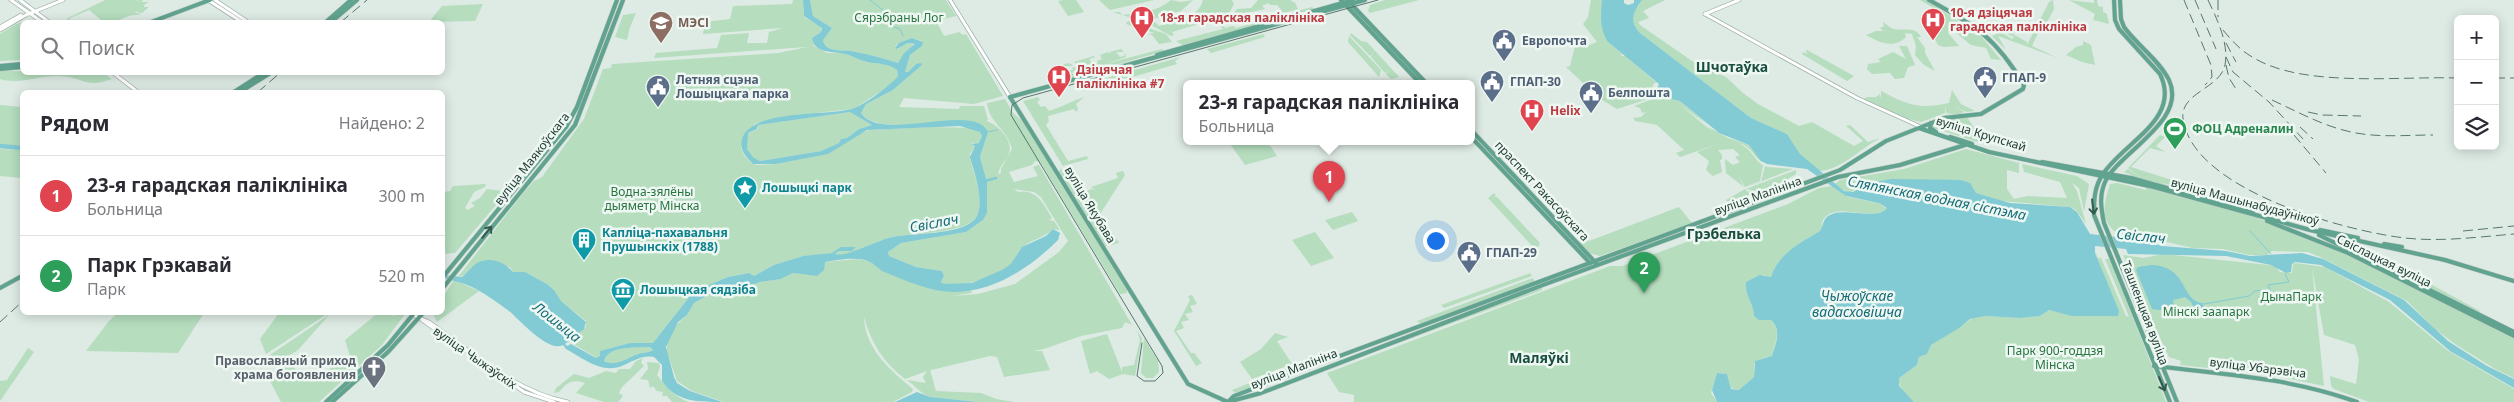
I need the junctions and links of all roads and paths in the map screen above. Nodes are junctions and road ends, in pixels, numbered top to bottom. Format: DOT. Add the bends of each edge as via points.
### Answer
graph roads {
  1 [pos="11,0"];
  2 [pos="20,0"];
  3 [pos="58,0"];
  4 [pos="63,0"];
  5 [pos="211,0"];
  6 [pos="351,0"];
  7 [pos="357,0"];
  8 [pos="617,0"];
  9 [pos="623,0"];
  10 [pos="950,0"];
  11 [pos="1365,0"];
  12 [pos="1739,0"];
  13 [pos="1929,0"];
  14 [pos="2114,0"];
  15 [pos="2120,0"];
  16 [pos="1347,2"];
  17 [pos="34,10"];
  18 [pos="29,12"];
  19 [pos="39,20"];
  20 [pos="46,20"];
  21 [pos="156,20"];
  22 [pos="162,20"];
  23 [pos="239,20"];
  24 [pos="245,20"];
  25 [pos="328,20"];
  26 [pos="333,20"];
  27 [pos="0,29"];
  28 [pos="1390,48"];
  29 [pos="20,65"];
  30 [pos="0,67"];
  31 [pos="116,75"];
  32 [pos="260,75"];
  33 [pos="267,75"];
  34 [pos="1417,80"];
  35 [pos="1423,80"];
  36 [pos="135,90"];
  37 [pos="237,90"];
  38 [pos="243,90"];
  39 [pos="2167,94"];
  40 [pos="2174,96"];
  41 [pos="1010,97"];
  42 [pos="1859,100"];
  43 [pos="1931,123"];
  44 [pos="1910,124"];
  45 [pos="1920,127"];
  46 [pos="1913,130"];
  47 [pos="1936,132"];
  48 [pos="1475,134"];
  49 [pos="1954,138"];
  50 [pos="1475,141"];
  51 [pos="1958,144"];
  52 [pos="1965,145"];
  53 [pos="2118,167"];
  54 [pos="2076,171"];
  55 [pos="2101,174"];
  56 [pos="2110,175"];
  57 [pos="2131,178"];
  58 [pos="2096,182"];
  59 [pos="2155,187"];
  60 [pos="2174,190"];
  61 [pos="2242,212"];
  62 [pos="2289,223"];
  63 [pos="1700,226"];
  64 [pos="2310,230"];
  65 [pos="2358,241"];
  66 [pos="2355,252"];
  67 [pos="2444,260"];
  68 [pos="1594,264"];
  69 [pos="445,274"];
  70 [pos="20,279"];
  71 [pos="2514,281"];
  72 [pos="445,286"];
  73 [pos="0,288"];
  74 [pos="413,315"];
  75 [pos="416,315"];
  76 [pos="422,315"];
  77 [pos="420,318"];
  78 [pos="2514,334"];
  79 [pos="2154,366"];
  80 [pos="2163,367"];
  81 [pos="326,402"];
  82 [pos="332,402"];
  83 [pos="554,402"];
  84 [pos="568,402"];
  85 [pos="1228,402"];
  86 [pos="2170,402"];
  87 [pos="2177,402"];
  88 [pos="2357,402"];
  1 -- 18 [label="street"];
  2 -- 17 [label="street"];
  3 -- 17 [label="street"];
  4 -- 17 [label="street"];
  5 -- 21 [label="main road"];
  5 -- 22 [label="main road"];
  5 -- 23 [label="street"];
  5 -- 24 [label="street"];
  6 -- 25 [label="main road"];
  7 -- 26 [label="main road"];
  8 -- 69 [label="main road, вуліца Маякоўскага" via="569,122"];
  72 -- 9 [label="main road, вуліца Маякоўскага, one-way" via="575,125"];
  10 -- 41 [label="street, вуліца Якубава"];
  11 -- 16 [label="main road"];
  12 -- 42 [label="street, вуліца Крупскай" via="1705,14"];
  13 -- 43 [label="main road" via="1970,24 2006,55 2024,88 1981,114 1950,116"];
  14 -- 39 [label="main road" via="2119,29 2160,74"];
  15 -- 40 [label="main road" via="2124,27 2165,73"];
  16 -- 28 [label="main road"];
  16 -- 41 [label="main road"];
  17 -- 18 [label="street"];
  17 -- 20 [label="street"];
  18 -- 19 [label="street"];
  18 -- 27 [label="street"];
  28 -- 34 [label="main road"];
  28 -- 35 [label="main road"];
  29 -- 30 [label="main road"];
  31 -- 36 [label="street"];
  32 -- 37 [label="main road"];
  33 -- 38 [label="main road"];
  39 -- 40 [label="main road"];
  39 -- 55 [label="main road, Ташкенцкая вуліца" via="2165,106 2158,116"];
  40 -- 53 [label="main road" via="2164,119"];
  41 -- 85 [label="main road, вуліца Якубава" via="1188,384"];
  42 -- 44 [label="street, вуліца Крупскай"];
  42 -- 45 [label="street, вуліца Крупскай"];
  43 -- 45 [label="main road"];
  43 -- 47 [label="main road" via="1930,128"];
  44 -- 45 [label="street, вуліца Крупскай"];
  44 -- 46 [label="main road"];
  45 -- 46 [label="main road, вуліца Малініна"];
  45 -- 47 [label="main road, вуліца Крупскай"];
  45 -- 51 [label="main road, вуліца Крупскай"];
  46 -- 63 [label="main road, вуліца Малініна" via="1881,143 1833,173"];
  47 -- 49 [label="main road, вуліца Крупскай"];
  48 -- 68 [label="main road, праспект Ракасоўскага"];
  49 -- 51 [label="main road"];
  49 -- 55 [label="main road, вуліца Крупскай" via="2026,159"];
  50 -- 68 [label="main road, праспект Ракасоўскага"];
  51 -- 52 [label="main road, вуліца Малініна"];
  51 -- 63 [label="main road, вуліца Малініна" via="1900,165 1838,177"];
  52 -- 54 [label="main road, вуліца Крупскай"];
  53 -- 56 [label="main road"];
  53 -- 57 [label="main road" via="2120,174"];
  54 -- 55 [label="main road, вуліца Крупскай"];
  54 -- 58 [label="main road"];
  55 -- 56 [label="main road, вуліца Машынабудаўнікоў"];
  55 -- 58 [label="main road, Ташкенцкая вуліца"];
  56 -- 57 [label="main road, вуліца Машынабудаўнікоў"];
  56 -- 59 [label="main road, вуліца Машынабудаўнікоў"];
  56 -- 80 [label="main road, Ташкенцкая вуліца" via="2102,190 2100,206"];
  57 -- 60 [label="main road, вуліца Машынабудаўнікоў"];
  58 -- 79 [label="main road, Ташкенцкая вуліца, one-way" via="2092,203 2100,231"];
  59 -- 60 [label="main road"];
  59 -- 61 [label="main road, вуліца Машынабудаўнікоў"];
  60 -- 62 [label="main road, вуліца Машынабудаўнікоў"];
  61 -- 64 [label="main road, вуліца Машынабудаўнікоў"];
  61 -- 78 [label="main road, Свіслацкая вуліца" via="2341,250"];
  62 -- 64 [label="main road, Свіслацкая вуліца"];
  62 -- 67 [label="main road, вуліца Машынабудаўнікоў" via="2406,248"];
  63 -- 68 [label="main road, вуліца Малініна"];
  64 -- 65 [label="main road, вуліца Машынабудаўнікоў"];
  64 -- 66 [label="main road, Свіслацкая вуліца"];
  65 -- 66 [label="main road" via="2350,244"];
  65 -- 67 [label="main road, вуліца Машынабудаўнікоў"];
  66 -- 78 [label="main road, Свіслацкая вуліца"];
  67 -- 71 [label="main road, вуліца Машынабудаўнікоў"];
  68 -- 85 [label="main road, вуліца Малініна"];
  70 -- 73 [label="main road"];
  74 -- 81 [label="main road" via="384,349"];
  75 -- 77 [label="street"];
  76 -- 77 [label="main road"];
  77 -- 82 [label="main road"];
  77 -- 83 [label="street, вуліца Чыжэўскіх" via="524,392"];
  77 -- 84 [label="street, вуліца Чыжэўскіх" via="527,390"];
  79 -- 80 [label="main road, вуліца Убарэвіча"];
  79 -- 86 [label="main road, Ташкенцкая вуліца, one-way"];
  80 -- 87 [label="main road, Ташкенцкая вуліца"];
  80 -- 88 [label="main road, вуліца Убарэвіча" via="2292,381"];
}
